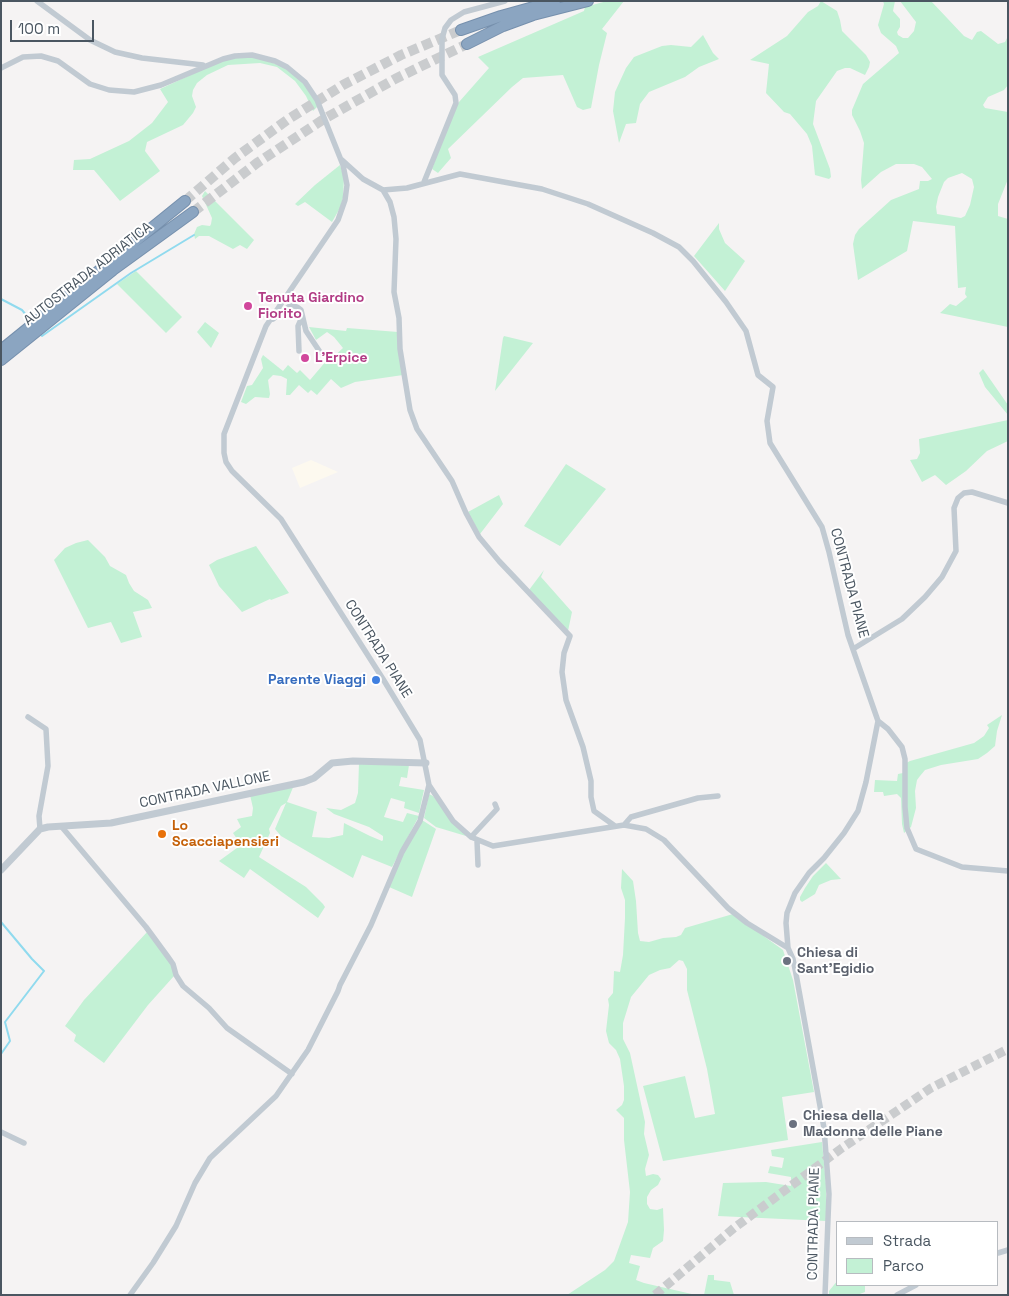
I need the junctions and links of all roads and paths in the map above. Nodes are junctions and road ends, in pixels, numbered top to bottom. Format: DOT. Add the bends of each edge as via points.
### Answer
graph roads {
  1 [pos="37,1"];
  2 [pos="505,1"];
  3 [pos="555,1"];
  4 [pos="588,1"];
  5 [pos="461,30"];
  6 [pos="467,44"];
  7 [pos="205,65"];
  8 [pos="1,68"];
  9 [pos="341,158"];
  10 [pos="424,182"];
  11 [pos="383,190"];
  12 [pos="185,201"];
  13 [pos="193,212"];
  14 [pos="302,317"];
  15 [pos="266,326"];
  16 [pos="1,350"];
  17 [pos="299,351"];
  18 [pos="320,352"];
  19 [pos="1,360"];
  20 [pos="1008,503"];
  21 [pos="853,650"];
  22 [pos="28,717"];
  23 [pos="878,721"];
  24 [pos="426,763"];
  25 [pos="429,785"];
  26 [pos="718,796"];
  27 [pos="494,804"];
  28 [pos="624,825"];
  29 [pos="61,826"];
  30 [pos="615,826"];
  31 [pos="40,830"];
  32 [pos="474,839"];
  33 [pos="478,865"];
  34 [pos="1,870"];
  35 [pos="1008,871"];
  36 [pos="788,948"];
  37 [pos="292,1074"];
  38 [pos="1,1132"];
  39 [pos="24,1143"];
  40 [pos="914,1286"];
  41 [pos="130,1295"];
  42 [pos="825,1295"];
  43 [pos="897,1295"];
  1 -- 7 [label="street" via="90,40 115,52"];
  2 -- 10 [label="street" via="458,15 445,28 442,75 456,103"];
  3 -- 5 [label="highway"];
  4 -- 6 [label="highway" via="503,26"];
  7 -- 8 [label="street, CONTRADA PIANE" via="162,85 134,92 90,84 58,61 41,56 23,57"];
  7 -- 9 [label="street, CONTRADA PIANE" via="244,55 262,57 287,67 314,94"];
  9 -- 11 [label="street, CONTRADA PIANE" via="363,178"];
  9 -- 15 [label="street, CONTRADA PIANE" via="347,185 340,216"];
  10 -- 11 [label="street, CONTRADA PIANE" via="407,188"];
  10 -- 21 [label="street, CONTRADA PIANE" via="460,174 542,189 588,204 652,232 679,247 693,261 746,331 758,375 773,387 767,421 770,442 822,527"];
  11 -- 30 [label="street" via="394,217 394,292 410,410 418,429 452,481 479,537 570,636 562,672 566,700 583,747 594,811"];
  12 -- 16 [label="highway, AUTOSTRADA ADRIATICA"];
  13 -- 19 [label="highway, AUTOSTRADA ADRIATICA" via="113,270"];
  14 -- 15 [label="street" via="301,310 291,305"];
  14 -- 17 [label="street" via="298,326"];
  14 -- 18 [label="street" via="306,331"];
  15 -- 24 [label="street, CONTRADA PIANE" via="224,434 226,462 281,519 420,740"];
  20 -- 21 [label="street" via="972,492 958,498 954,508 956,551 942,577 902,619"];
  21 -- 23 [label="street, CONTRADA PIANE"];
  22 -- 31 [label="street" via="46,729 48,766 39,816"];
  23 -- 35 [label="street" via="902,747 905,807 916,849 962,867"];
  23 -- 36 [label="street, CONTRADA PIANE" via="858,810 844,834 809,872 795,893 787,913"];
  24 -- 25 [label="street, CONTRADA PIANE"];
  24 -- 29 [label="street, CONTRADA VALLONE" via="332,763 304,782 112,823"];
  25 -- 32 [label="street, CONTRADA PIANE" via="453,821"];
  25 -- 37 [label="street" via="420,821 402,852 371,925 321,1027"];
  26 -- 28 [label="street" via="698,798 631,817"];
  27 -- 32 [label="street" via="497,810"];
  28 -- 30 [label="street"];
  28 -- 36 [label="street" via="646,829 664,840 728,908"];
  29 -- 31 [label="street, CONTRADA VALLONE"];
  29 -- 37 [label="street" via="157,942 173,964 183,986 227,1028"];
  30 -- 32 [label="street" via="493,846"];
  31 -- 34 [label="street"];
  32 -- 33 [label="street"];
  36 -- 42 [label="street, CONTRADA PIANE" via="796,974 824,1128 829,1194"];
  37 -- 41 [label="street" via="269,1103 210,1158 176,1226"];
  38 -- 39 [label="street"];
  40 -- 43 [label="street"];
}
